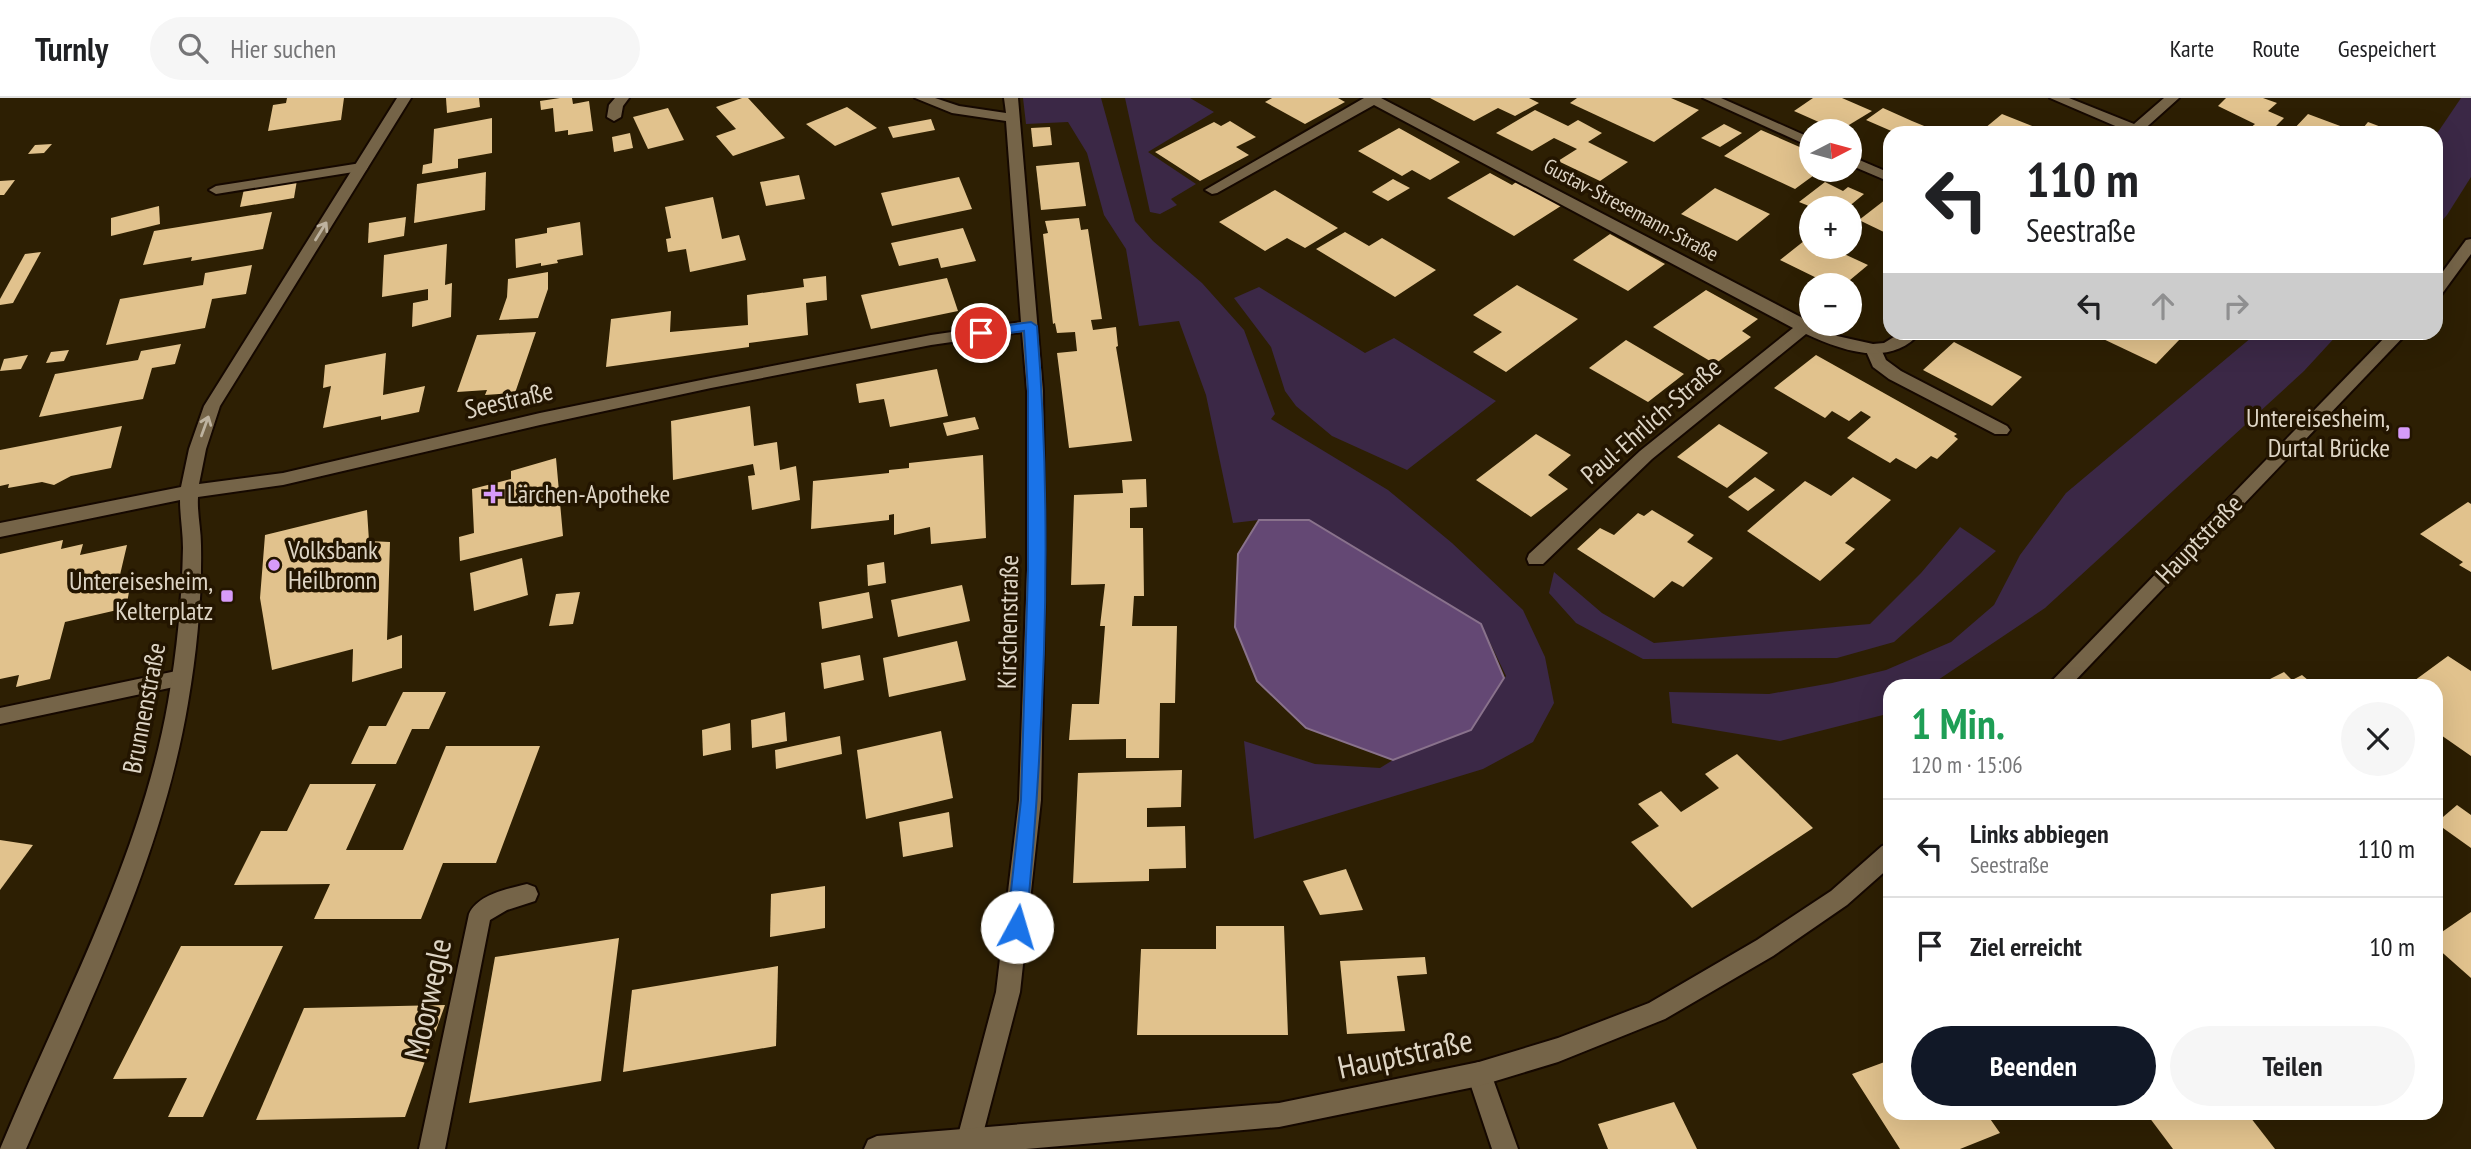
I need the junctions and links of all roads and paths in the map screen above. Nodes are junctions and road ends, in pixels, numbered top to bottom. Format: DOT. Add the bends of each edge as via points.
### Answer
graph roads {
  1 [pos="404,98"];
  2 [pos="622,98"];
  3 [pos="922,98"];
  4 [pos="1011,98"];
  5 [pos="1710,98"];
  6 [pos="2057,98"];
  7 [pos="2172,98"];
  8 [pos="1372,99"];
  9 [pos="614,117"];
  10 [pos="1014,118"];
  11 [pos="2122,126"];
  12 [pos="2140,126"];
  13 [pos="1799,138"];
  14 [pos="1862,165"];
  15 [pos="360,167"];
  16 [pos="1883,175"];
  17 [pos="216,190"];
  18 [pos="1212,190"];
  19 [pos="2471,243"];
  20 [pos="2443,282"];
  21 [pos="1799,324"];
  22 [pos="1031,326"];
  23 [pos="1799,331"];
  24 [pos="1824,336"];
  25 [pos="1901,340"];
  26 [pos="2392,340"];
  27 [pos="1874,351"];
  28 [pos="2001,430"];
  29 [pos="189,492"];
  30 [pos="0,530"];
  31 [pos="1536,559"];
  32 [pos="181,678"];
  33 [pos="2064,679"];
  34 [pos="0,716"];
  35 [pos="1883,859"];
  36 [pos="527,894"];
  37 [pos="1479,1074"];
  38 [pos="969,1143"];
  39 [pos="13,1149"];
  40 [pos="432,1149"];
  41 [pos="877,1149"];
  42 [pos="1506,1149"];
  1 -- 15 [label="street, Brunnenstraße"];
  2 -- 9 [label="street"];
  3 -- 10 [label="street" via="957,110"];
  4 -- 10 [label="street, Kirschenstraße"];
  5 -- 13 [label="street"];
  6 -- 11 [label="street"];
  7 -- 12 [label="street"];
  8 -- 18 [label="street"];
  8 -- 21 [label="street, Gustav-Stresemann-Straße"];
  10 -- 22 [label="street, Kirschenstraße"];
  14 -- 16 [label="street"];
  15 -- 17 [label="street"];
  29 -- 15 [label="street, Brunnenstraße, one-way" via="212,406"];
  19 -- 20 [label="street"];
  22 -- 29 [label="street, Seestraße" via="931,340 711,383 283,479"];
  22 -- 38 [label="street, Kirschenstraße" via="1036,570 1030,800 1008,992"];
  23 -- 31 [label="street, Paul-Ehrlich-Straße" via="1646,455"];
  24 -- 27 [label="street, Gustav-Stresemann-Straße"];
  25 -- 27 [label="street"];
  26 -- 33 [label="street, Hauptstraße"];
  27 -- 28 [label="street" via="1879,363 1895,375"];
  29 -- 30 [label="street, Seestraße"];
  29 -- 32 [label="street, Brunnenstraße" via="191,557"];
  32 -- 34 [label="street"];
  32 -- 39 [label="street, Brunnenstraße" via="149,822"];
  35 -- 37 [label="street, Hauptstraße" via="1829,905 1657,1011"];
  36 -- 40 [label="street, Moorwegle" via="501,901 480,914"];
  37 -- 38 [label="street, Hauptstraße" via="1279,1115"];
  37 -- 42 [label="street"];
  38 -- 41 [label="street, Hauptstraße"];
}
